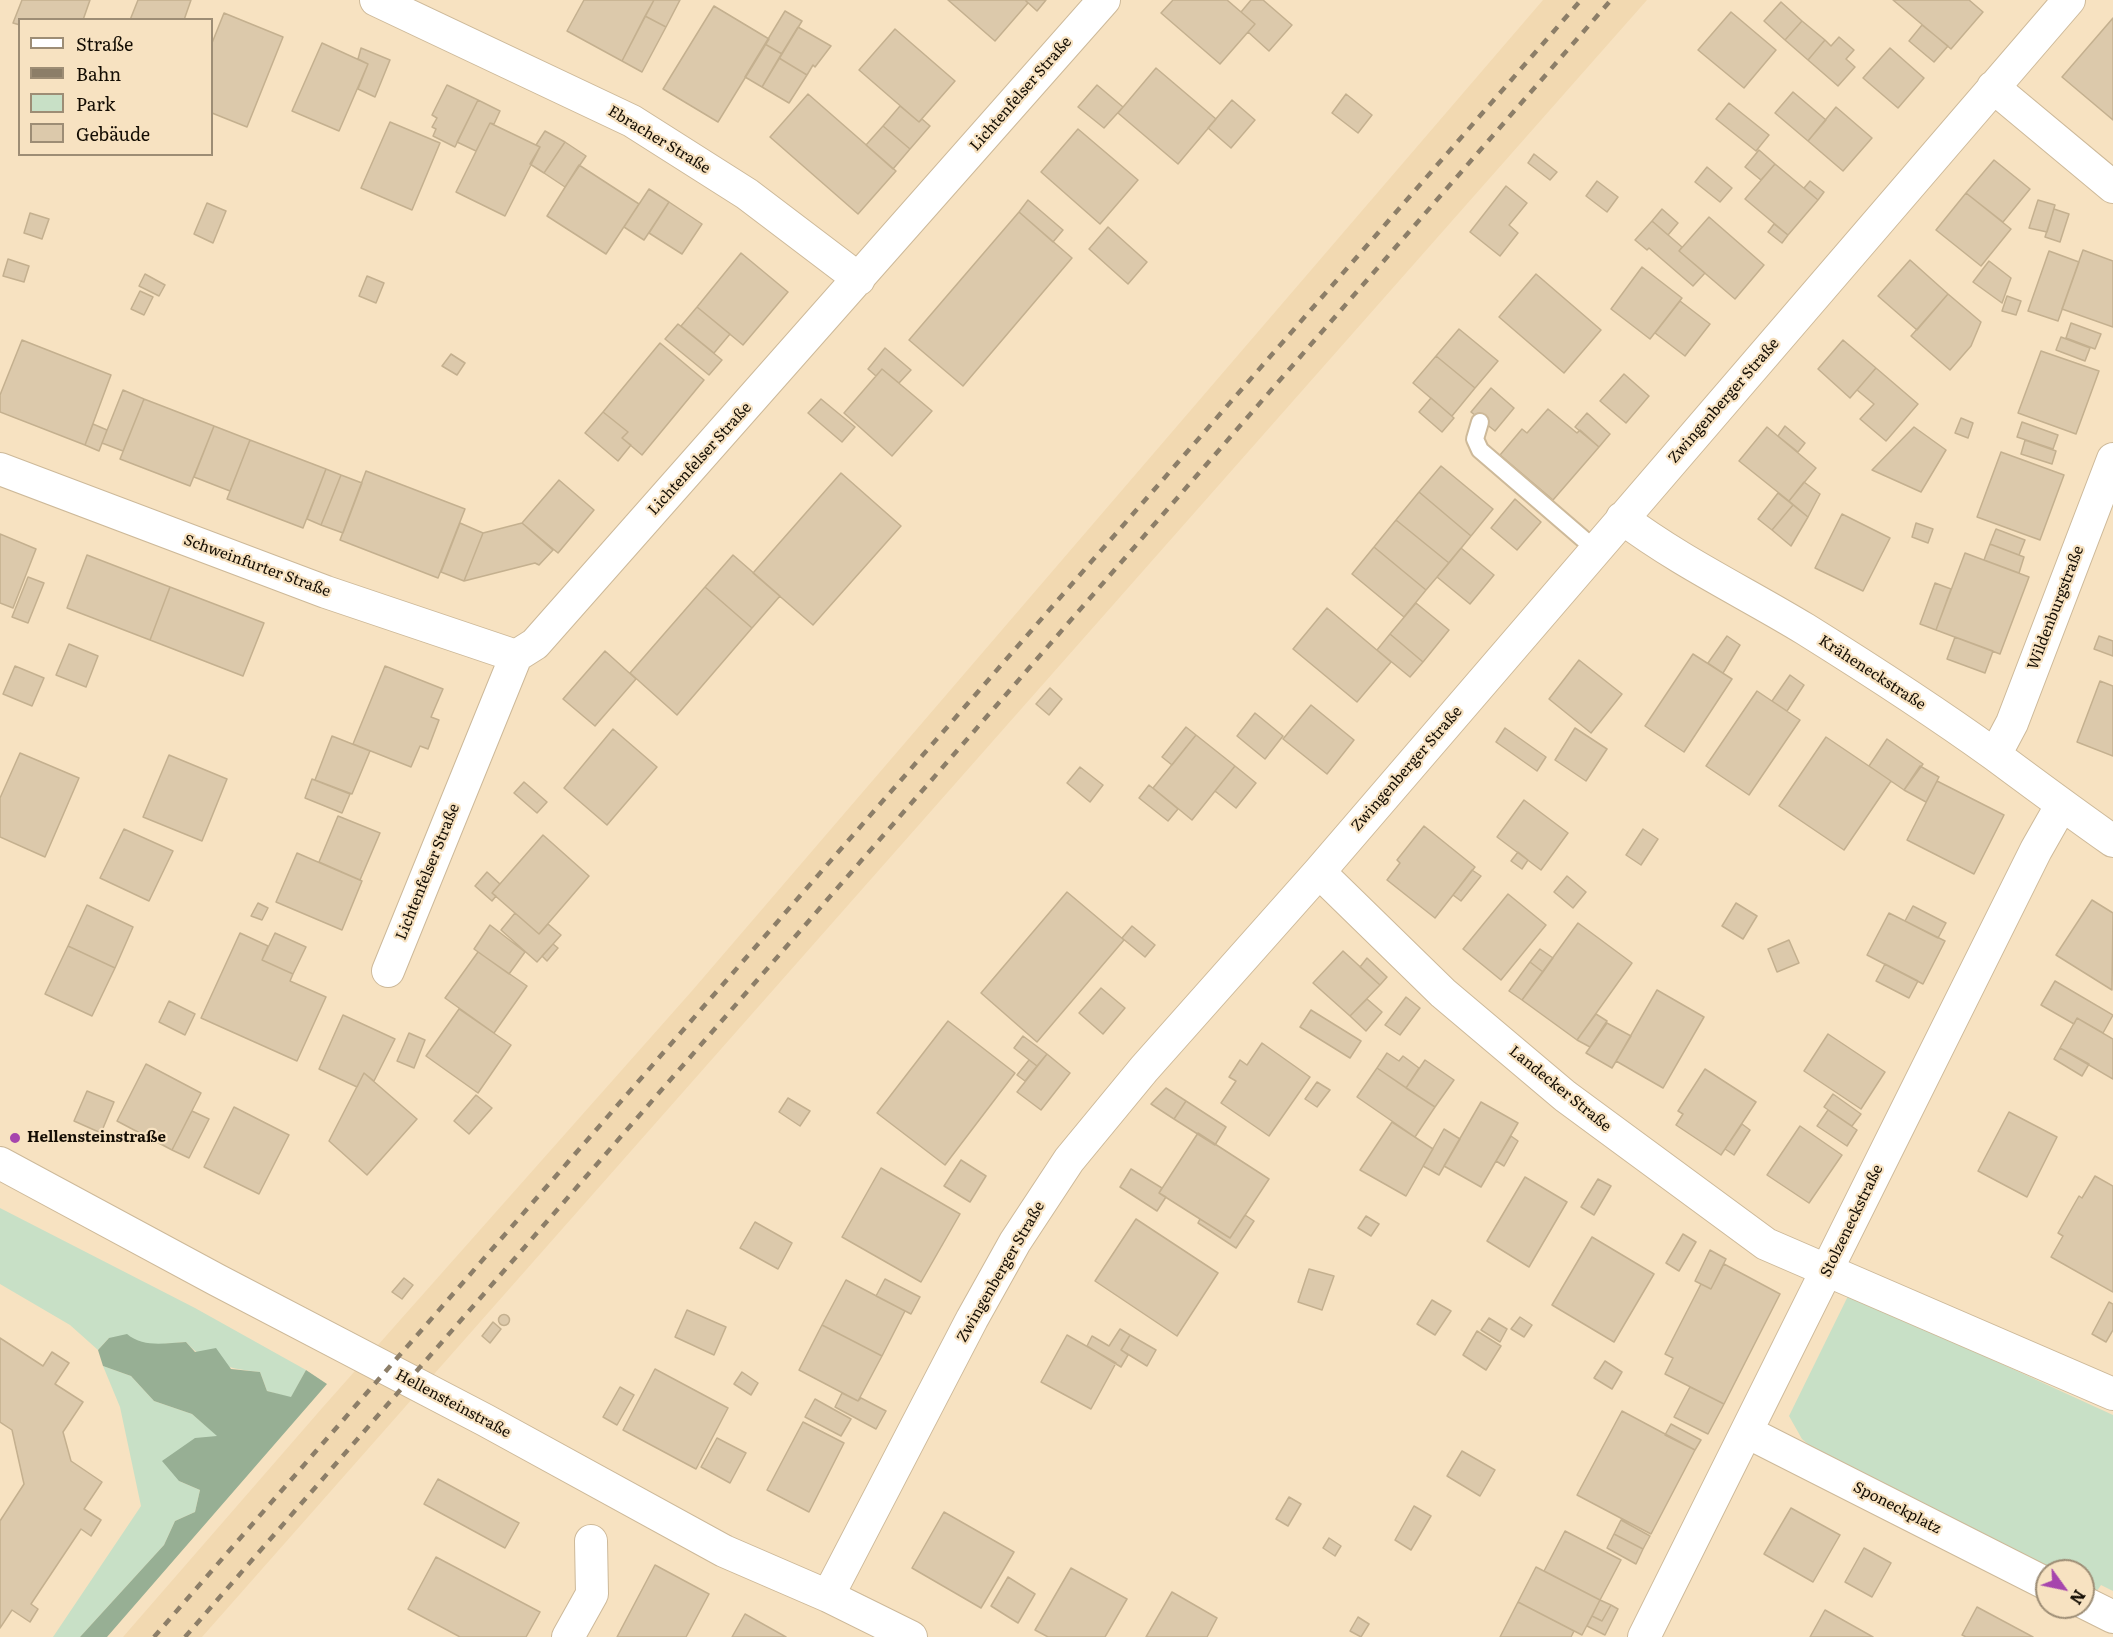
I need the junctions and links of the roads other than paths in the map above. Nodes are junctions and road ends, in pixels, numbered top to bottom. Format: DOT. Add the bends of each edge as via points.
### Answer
graph roads {
  1 [pos="376,0"];
  2 [pos="1104,0"];
  3 [pos="2069,0"];
  4 [pos="1993,87"];
  5 [pos="2113,187"];
  6 [pos="859,279"];
  7 [pos="1480,422"];
  8 [pos="2113,459"];
  9 [pos="0,469"];
  10 [pos="1622,518"];
  11 [pos="1595,549"];
  12 [pos="516,656"];
  13 [pos="1995,755"];
  14 [pos="2061,806"];
  15 [pos="2113,841"];
  16 [pos="1319,872"];
  17 [pos="388,971"];
  18 [pos="0,1162"];
  19 [pos="1828,1269"];
  20 [pos="2113,1394"];
  21 [pos="1746,1432"];
  22 [pos="591,1541"];
  23 [pos="2035,1578"];
  24 [pos="828,1596"];
  25 [pos="2095,1608"];
  26 [pos="2113,1617"];
  27 [pos="568,1637"];
  28 [pos="911,1637"];
  29 [pos="1644,1637"];
  1 -- 6 [label="street, Ebracher Straße" via="632,121 747,194"];
  2 -- 6 [label="street, Lichtenfelser Straße"];
  3 -- 4 [label="street, Zwingenberger Straße"];
  4 -- 5 [label="street"];
  4 -- 10 [label="street, Zwingenberger Straße"];
  6 -- 12 [label="street, Lichtenfelser Straße" via="535,645"];
  7 -- 11 [label="lane" via="1475,438 1480,450"];
  8 -- 13 [label="street, Wildenburgstraße" via="2012,723"];
  9 -- 12 [label="street, Schweinfurter Straße" via="326,592"];
  10 -- 11 [label="street, Zwingenberger Straße"];
  10 -- 13 [label="street, Kräheneckstraße" via="1646,537 1804,629"];
  11 -- 16 [label="street, Zwingenberger Straße"];
  12 -- 17 [label="street, Lichtenfelser Straße"];
  13 -- 14 [label="street, Kräheneckstraße"];
  14 -- 15 [label="street, Kräheneckstraße"];
  14 -- 19 [label="street, Stolzeneckstraße"];
  16 -- 19 [label="street, Landecker Straße" via="1443,993 1565,1096 1766,1244"];
  16 -- 24 [label="street, Zwingenberger Straße" via="1144,1069 1069,1160 1015,1242"];
  18 -- 24 [label="street, Hellensteinstraße" via="724,1551"];
  19 -- 20 [label="street"];
  19 -- 21 [label="street, Stolzeneckstraße"];
  21 -- 23 [label="street, Sponeckplatz"];
  21 -- 29 [label="street, Stolzeneckstraße"];
  22 -- 27 [label="street" via="592,1594"];
  24 -- 28 [label="street, Hellensteinstraße"];
  25 -- 26 [label="street"];
}
